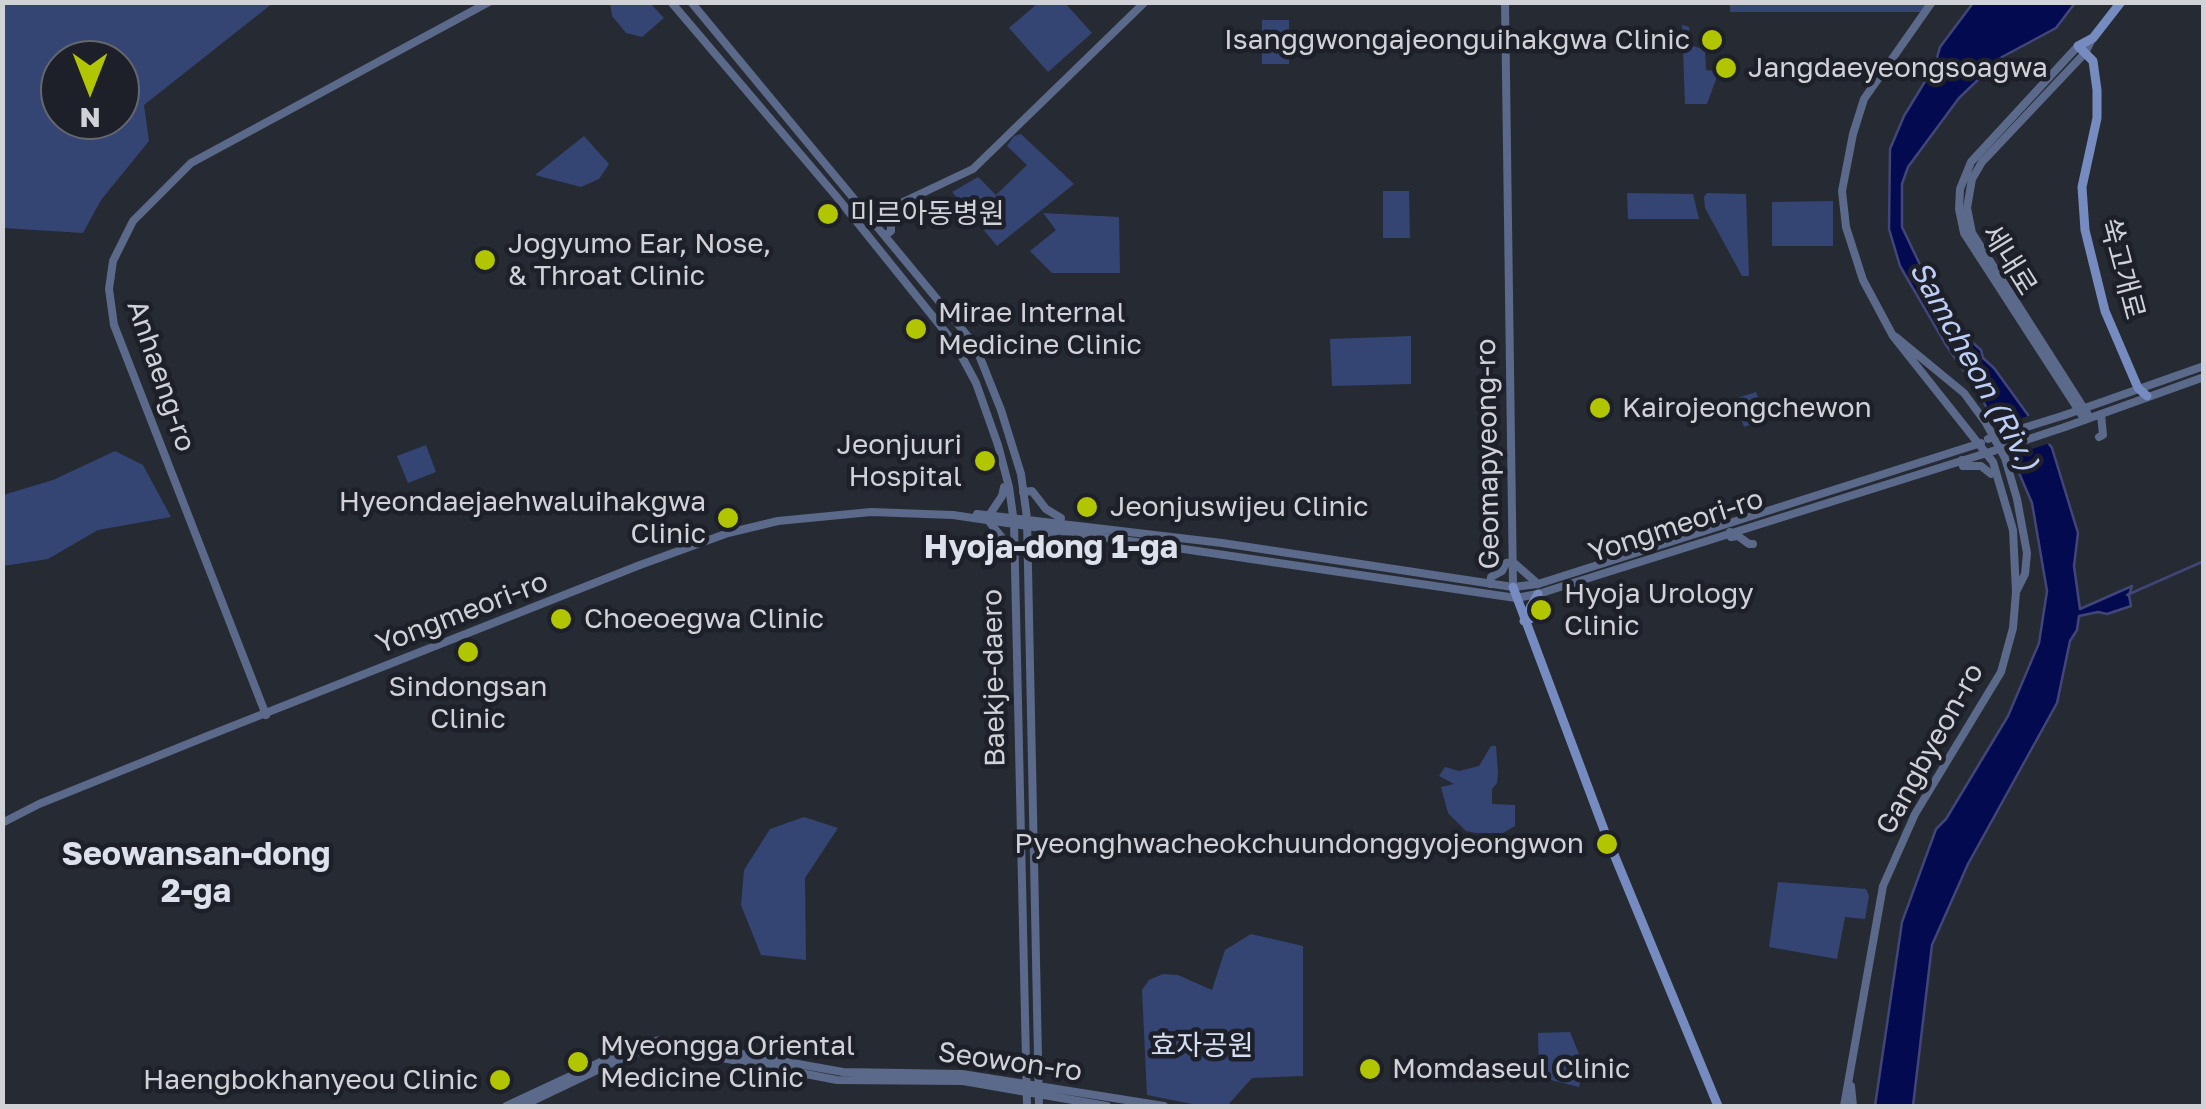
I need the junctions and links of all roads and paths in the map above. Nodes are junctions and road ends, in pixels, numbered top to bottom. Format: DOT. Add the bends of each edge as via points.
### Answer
graph roads {
  1 [pos="489,2"];
  2 [pos="672,2"];
  3 [pos="691,2"];
  4 [pos="1146,2"];
  5 [pos="1504,2"];
  6 [pos="1932,2"];
  7 [pos="2122,2"];
  8 [pos="2081,49"];
  9 [pos="891,206"];
  10 [pos="868,218"];
  11 [pos="859,224"];
  12 [pos="885,236"];
  13 [pos="1892,336"];
  14 [pos="2204,366"];
  15 [pos="2204,377"];
  16 [pos="2143,392"];
  17 [pos="2085,414"];
  18 [pos="2101,414"];
  19 [pos="2100,437"];
  20 [pos="1988,447"];
  21 [pos="1962,460"];
  22 [pos="1996,472"];
  23 [pos="1010,486"];
  24 [pos="1024,492"];
  25 [pos="989,517"];
  26 [pos="1014,519"];
  27 [pos="1026,521"];
  28 [pos="1058,527"];
  29 [pos="1730,532"];
  30 [pos="1753,544"];
  31 [pos="1014,545"];
  32 [pos="1027,552"];
  33 [pos="1513,562"];
  34 [pos="1490,584"];
  35 [pos="1513,587"];
  36 [pos="1538,589"];
  37 [pos="2016,592"];
  38 [pos="1516,598"];
  39 [pos="1524,621"];
  40 [pos="266,715"];
  41 [pos="2,823"];
  42 [pos="1848,1084"];
  43 [pos="1026,1088"];
  44 [pos="1039,1097"];
  45 [pos="1055,1103"];
  46 [pos="506,1106"];
  47 [pos="522,1106"];
  48 [pos="1027,1106"];
  49 [pos="1107,1106"];
  50 [pos="1164,1106"];
  51 [pos="1718,1106"];
  52 [pos="1844,1106"];
  53 [pos="1853,1106"];
  1 -- 40 [label="street, Anhaeng-ro" via="191,162 133,221 113,261 114,326"];
  2 -- 11 [label="street, Baekje-daero"];
  3 -- 10 [label="street, Baekje-daero"];
  4 -- 9 [label="street" via="973,169"];
  5 -- 33 [label="street, Geomapyeong-ro"];
  6 -- 13 [label="street, Gangbyeon-ro" via="1864,99 1842,190 1863,280"];
  7 -- 8 [label="main road, 세내로"];
  8 -- 16 [label="main road, 쑥고개로" via="2094,61 2098,90 2082,187 2085,230 2105,311"];
  8 -- 17 [label="street, 세내로" via="1971,162 1959,209 1964,233"];
  9 -- 10 [label="street"];
  9 -- 12 [label="street"];
  10 -- 11 [label="street"];
  10 -- 12 [label="street, Baekje-daero"];
  11 -- 23 [label="street, Baekje-daero" via="956,344"];
  12 -- 24 [label="street, Baekje-daero" via="975,345 1002,410"];
  13 -- 20 [label="street, Gangbyeon-ro"];
  13 -- 37 [label="street" via="1964,393 2004,458 2027,554"];
  14 -- 16 [label="street"];
  15 -- 16 [label="street"];
  16 -- 17 [label="street"];
  16 -- 18 [label="street"];
  17 -- 18 [label="street"];
  17 -- 20 [label="street, bridge" via="2065,428"];
  17 -- 20 [label="street, bridge" via="2034,424"];
  18 -- 19 [label="street"];
  20 -- 21 [label="street, Yongmeori-ro"];
  20 -- 22 [label="street, Gangbyeon-ro"];
  20 -- 36 [label="street, Yongmeori-ro"];
  21 -- 22 [label="street" via="1963,466"];
  21 -- 29 [label="street, Yongmeori-ro"];
  22 -- 37 [label="street, Gangbyeon-ro" via="2013,530"];
  23 -- 25 [label="street"];
  23 -- 26 [label="street, Baekje-daero"];
  24 -- 27 [label="street, Baekje-daero"];
  24 -- 28 [label="street" via="1060,518"];
  25 -- 26 [label="street, Yongmeori-ro"];
  25 -- 31 [label="street"];
  25 -- 40 [label="street, Yongmeori-ro" via="836,513 728,533"];
  26 -- 27 [label="street, Yongmeori-ro"];
  26 -- 31 [label="street, Baekje-daero"];
  27 -- 28 [label="street, Yongmeori-ro"];
  27 -- 32 [label="street, Baekje-daero"];
  28 -- 32 [label="street" via="1037,542 1035,552"];
  28 -- 34 [label="street, Yongmeori-ro" via="1222,543"];
  28 -- 38 [label="street, Yongmeori-ro"];
  29 -- 30 [label="street"];
  29 -- 36 [label="street, Yongmeori-ro"];
  31 -- 43 [label="street, Baekje-daero"];
  32 -- 44 [label="street, Baekje-daero"];
  33 -- 34 [label="street"];
  33 -- 35 [label="street, Geomapyeong-ro"];
  33 -- 36 [label="street"];
  34 -- 35 [label="street, Yongmeori-ro"];
  35 -- 36 [label="street, Yongmeori-ro"];
  35 -- 38 [label="main road, Geomapyeong-ro"];
  36 -- 38 [label="street, Yongmeori-ro"];
  36 -- 39 [label="main road"];
  37 -- 42 [label="street, Gangbyeon-ro" via="2001,672 1915,814 1883,886"];
  38 -- 39 [label="main road, Geomapyeong-ro"];
  39 -- 51 [label="main road, Geomapyeong-ro"];
  40 -- 41 [label="street, Yongmeori-ro"];
  42 -- 52 [label="street, Gangbyeon-ro"];
  42 -- 53 [label="street"];
  43 -- 44 [label="street, Seowon-ro"];
  43 -- 46 [label="street, Seowon-ro" via="956,1073 844,1072 654,1040"];
  43 -- 47 [label="street, Seowon-ro" via="962,1080 836,1080 650,1046"];
  43 -- 48 [label="street, Baekje-daero"];
  44 -- 45 [label="street, Seowon-ro"];
  44 -- 50 [label="street, Seowon-ro"];
  45 -- 49 [label="street, Seowon-ro"];
}
